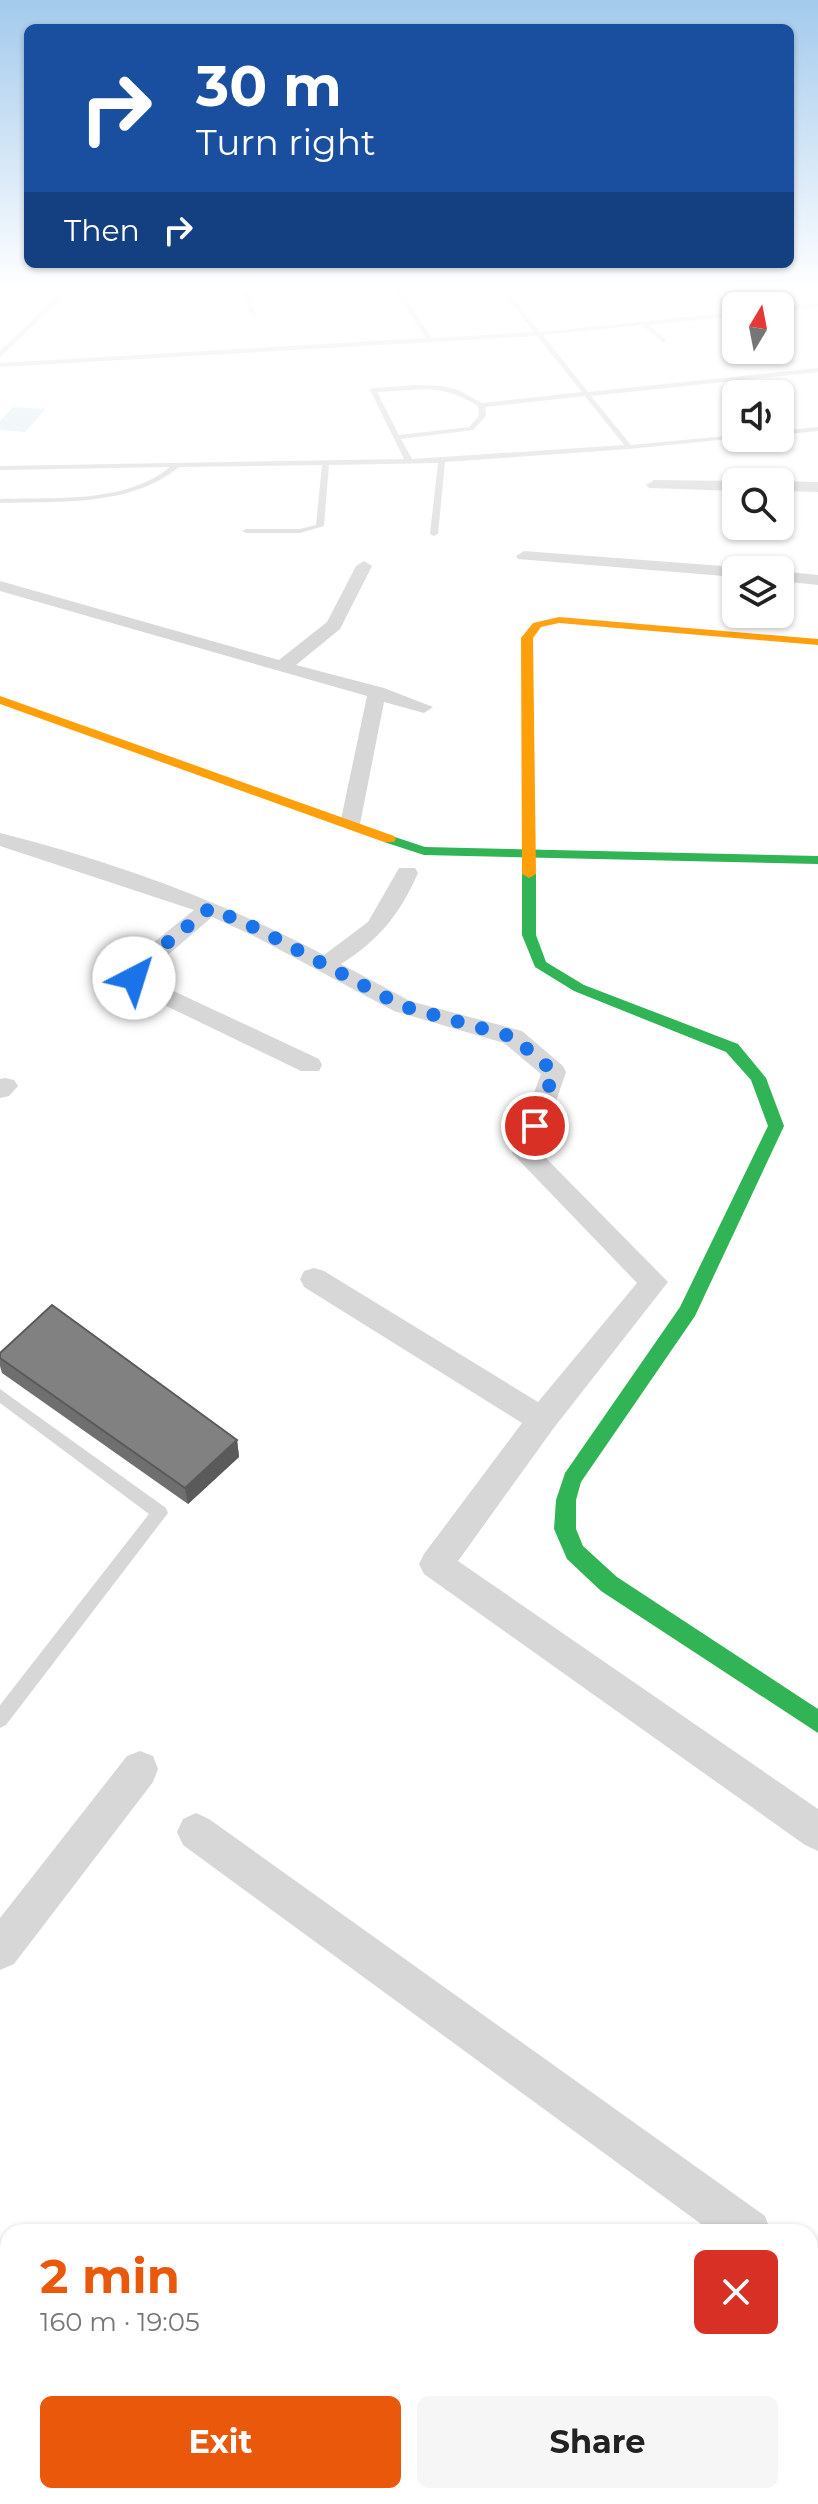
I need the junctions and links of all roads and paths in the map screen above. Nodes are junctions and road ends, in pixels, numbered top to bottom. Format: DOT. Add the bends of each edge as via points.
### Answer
graph roads {
  1 [pos="380,405"];
  2 [pos="481,405"];
  3 [pos="592,405"];
  4 [pos="818,429"];
  5 [pos="794,432"];
  6 [pos="396,437"];
  7 [pos="722,438"];
  8 [pos="629,447"];
  9 [pos="442,460"];
  10 [pos="409,461"];
  11 [pos="326,462"];
  12 [pos="179,464"];
  13 [pos="0,468"];
  14 [pos="654,485"];
  15 [pos="722,486"];
  16 [pos="794,486"];
  17 [pos="818,487"];
  18 [pos="0,501"];
  19 [pos="246,531"];
  20 [pos="434,534"];
  21 [pos="524,556"];
  22 [pos="364,566"];
  23 [pos="722,571"];
  24 [pos="794,577"];
  25 [pos="818,580"];
  26 [pos="2,588"];
  27 [pos="818,642"];
  28 [pos="283,666"];
  29 [pos="377,692"];
  30 [pos="0,700"];
  31 [pos="424,707"];
  32 [pos="350,824"];
  33 [pos="0,839"];
  34 [pos="531,853"];
  35 [pos="818,860"];
  36 [pos="407,873"];
  37 [pos="210,908"];
  38 [pos="325,964"];
  39 [pos="310,1065"];
  40 [pos="314,1279"];
  41 [pos="0,1395"];
  42 [pos="542,1420"];
  43 [pos="0,1719"];
  44 [pos="818,1722"];
  45 [pos="140,1769"];
  46 [pos="196,1832"];
  47 [pos="818,1832"];
  48 [pos="0,1950"];
  49 [pos="738,2224"];
  1 -- 6 [label="lane"];
  2 -- 6 [label="lane" via="483,416 471,429"];
  3 -- 8 [label="lane"];
  4 -- 5 [label="lane"];
  6 -- 10 [label="lane"];
  7 -- 8 [label="lane"];
  8 -- 9 [label="lane"];
  9 -- 10 [label="lane"];
  9 -- 20 [label="lane"];
  10 -- 11 [label="lane"];
  11 -- 12 [label="lane"];
  11 -- 19 [label="lane" via="320,526"];
  12 -- 13 [label="lane"];
  12 -- 18 [label="lane" via="147,485 122,491"];
  14 -- 15 [label="street"];
  16 -- 17 [label="street"];
  21 -- 23 [label="street"];
  22 -- 28 [label="street" via="334,625"];
  24 -- 25 [label="street"];
  26 -- 28 [label="street"];
  27 -- 34 [label="street" via="559,620 537,625 527,638"];
  28 -- 29 [label="street"];
  29 -- 31 [label="street"];
  29 -- 32 [label="street"];
  30 -- 32 [label="street"];
  32 -- 34 [label="street" via="424,851"];
  33 -- 37 [label="street"];
  34 -- 35 [label="street"];
  34 -- 44 [label="street" via="529,935 540,964 579,988 732,1048 758,1078 776,1126 688,1311 572,1479 565,1529 575,1552 609,1584"];
  36 -- 38 [label="street" via="381,924"];
  37 -- 38 [label="street"];
  37 -- 39 [label="street" via="141,964 135,973 137,983"];
  38 -- 42 [label="street" via="402,1006 513,1037 554,1072 525,1153 654,1282"];
  40 -- 42 [label="street"];
  41 -- 43 [label="lane" via="160,1513"];
  42 -- 47 [label="street" via="436,1564"];
  45 -- 48 [label="street"];
  46 -- 49 [label="street"];
}
